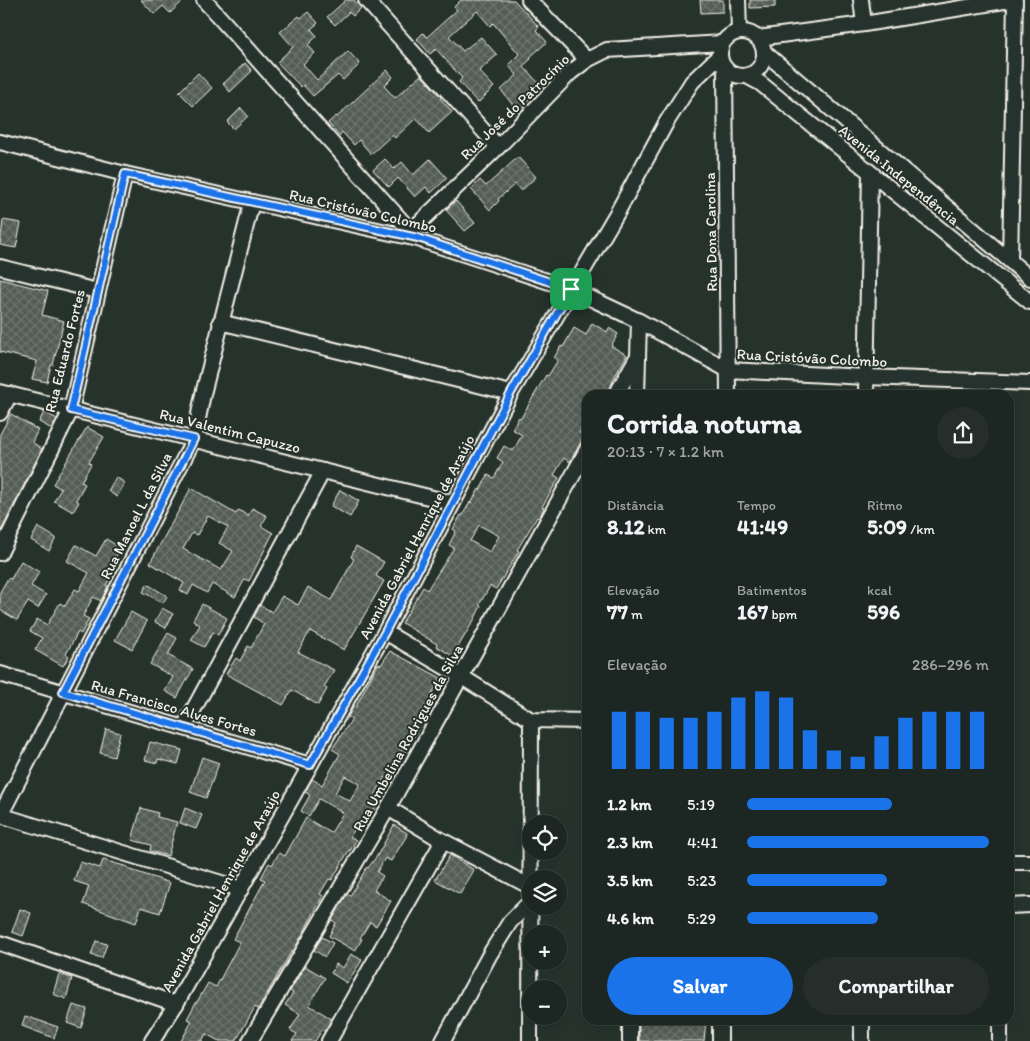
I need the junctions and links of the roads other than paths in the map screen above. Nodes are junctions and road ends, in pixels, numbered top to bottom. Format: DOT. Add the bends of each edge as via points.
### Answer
graph roads {
  1 [pos="204,0"];
  2 [pos="366,0"];
  3 [pos="529,0"];
  4 [pos="738,0"];
  5 [pos="861,0"];
  6 [pos="1010,0"];
  7 [pos="1015,0"];
  8 [pos="864,24"];
  9 [pos="738,32"];
  10 [pos="758,38"];
  11 [pos="721,49"];
  12 [pos="764,52"];
  13 [pos="587,60"];
  14 [pos="725,68"];
  15 [pos="747,76"];
  16 [pos="0,142"];
  17 [pos="498,147"];
  18 [pos="870,172"];
  19 [pos="125,174"];
  20 [pos="252,202"];
  21 [pos="414,235"];
  22 [pos="1010,262"];
  23 [pos="0,267"];
  24 [pos="1030,278"];
  25 [pos="571,289"];
  26 [pos="97,291"];
  27 [pos="1030,302"];
  28 [pos="639,321"];
  29 [pos="220,322"];
  30 [pos="638,356"];
  31 [pos="728,370"];
  32 [pos="866,377"];
  33 [pos="1030,383"];
  34 [pos="1010,389"];
  35 [pos="619,390"];
  36 [pos="637,390"];
  37 [pos="728,390"];
  38 [pos="866,390"];
  39 [pos="5,393"];
  40 [pos="511,393"];
  41 [pos="71,410"];
  42 [pos="0,413"];
  43 [pos="194,439"];
  44 [pos="582,459"];
  45 [pos="323,471"];
  46 [pos="453,503"];
  47 [pos="0,553"];
  48 [pos="385,632"];
  49 [pos="0,674"];
  50 [pos="462,677"];
  51 [pos="63,692"];
  52 [pos="531,720"];
  53 [pos="582,722"];
  54 [pos="184,727"];
  55 [pos="310,765"];
  56 [pos="388,808"];
  57 [pos="0,815"];
  58 [pos="443,840"];
  59 [pos="1014,862"];
  60 [pos="1030,862"];
  61 [pos="531,870"];
  62 [pos="522,882"];
  63 [pos="241,889"];
  64 [pos="1014,906"];
  65 [pos="1030,906"];
  66 [pos="522,910"];
  67 [pos="531,915"];
  68 [pos="0,943"];
  69 [pos="176,1004"];
  70 [pos="630,1025"];
  71 [pos="720,1025"];
  72 [pos="862,1025"];
  73 [pos="1000,1025"];
  74 [pos="152,1041"];
  75 [pos="250,1041"];
  76 [pos="329,1041"];
  77 [pos="443,1041"];
  78 [pos="530,1041"];
  79 [pos="630,1041"];
  80 [pos="720,1041"];
  81 [pos="862,1041"];
  82 [pos="1000,1041"];
  1 -- 21 [label="street"];
  2 -- 17 [label="street"];
  3 -- 13 [label="street"];
  4 -- 9 [label="street"];
  5 -- 8 [label="street"];
  6 -- 8 [label="street"];
  7 -- 22 [label="street"];
  8 -- 10 [label="street"];
  9 -- 10 [label="street" via="749,32"];
  9 -- 11 [label="street" via="729,36"];
  10 -- 12 [label="street"];
  11 -- 13 [label="street, Rua José do Patrocínio" via="606,50"];
  11 -- 14 [label="street"];
  11 -- 25 [label="street, Avenida Gabriel Henrique de Araújo" via="692,82 666,123"];
  12 -- 15 [label="street" via="760,67"];
  12 -- 22 [label="street, Avenida Independência"];
  13 -- 17 [label="street, Rua José do Patrocínio" via="570,73"];
  14 -- 15 [label="street" via="735,75"];
  14 -- 31 [label="street, Rua Dona Carolina"];
  15 -- 18 [label="street, Avenida Independência"];
  16 -- 19 [label="street, Rua Cristóvão Colombo"];
  17 -- 21 [label="street, Rua José do Patrocínio"];
  18 -- 27 [label="street, Avenida Independência"];
  18 -- 32 [label="street"];
  19 -- 20 [label="street, Rua Cristóvão Colombo"];
  19 -- 26 [label="street, Rua Eduardo Fortes"];
  20 -- 21 [label="street, Rua Cristóvão Colombo"];
  20 -- 29 [label="street, Rua Manoel L da Silva"];
  21 -- 25 [label="street, Rua Cristóvão Colombo"];
  22 -- 24 [label="street, Avenida Independência"];
  23 -- 26 [label="street"];
  25 -- 28 [label="street, Rua Cristóvão Colombo"];
  25 -- 40 [label="street, Avenida Gabriel Henrique de Araújo"];
  26 -- 41 [label="street, Rua Eduardo Fortes"];
  28 -- 30 [label="street"];
  28 -- 31 [label="street, Rua Cristóvão Colombo"];
  29 -- 40 [label="street"];
  29 -- 43 [label="street, Rua Manoel L da Silva"];
  30 -- 35 [label="street"];
  30 -- 36 [label="street"];
  31 -- 32 [label="street, Rua Cristóvão Colombo"];
  31 -- 37 [label="street, Rua Dona Carolina"];
  32 -- 34 [label="street, Rua Cristóvão Colombo"];
  32 -- 38 [label="street"];
  33 -- 34 [label="street, Rua Cristóvão Colombo"];
  39 -- 41 [label="street, Rua Valentim Capuzzo"];
  39 -- 42 [label="street"];
  40 -- 46 [label="street, Avenida Gabriel Henrique de Araújo"];
  41 -- 43 [label="street, Rua Valentim Capuzzo"];
  41 -- 47 [label="street, Rua Eduardo Fortes"];
  43 -- 45 [label="street, Rua Valentim Capuzzo"];
  43 -- 51 [label="street, Rua Manoel L da Silva"];
  44 -- 50 [label="street, Rua Umbelina Rodrigues da Silva"];
  45 -- 46 [label="street, Rua Valentim Capuzzo"];
  45 -- 54 [label="street"];
  46 -- 48 [label="street, Avenida Gabriel Henrique de Araújo"];
  48 -- 50 [label="street"];
  48 -- 55 [label="street, Avenida Gabriel Henrique de Araújo"];
  49 -- 51 [label="street, Rua Francisco Alves Fortes"];
  50 -- 52 [label="street"];
  50 -- 56 [label="street, Rua Umbelina Rodrigues da Silva"];
  51 -- 54 [label="street, Rua Francisco Alves Fortes"];
  51 -- 57 [label="street, Rua Manoel L da Silva"];
  52 -- 53 [label="street"];
  52 -- 61 [label="street"];
  54 -- 55 [label="street, Rua Francisco Alves Fortes"];
  55 -- 63 [label="street, Avenida Gabriel Henrique de Araújo"];
  56 -- 58 [label="street"];
  56 -- 75 [label="street, Rua Umbelina Rodrigues da Silva"];
  57 -- 63 [label="street"];
  58 -- 62 [label="street"];
  58 -- 76 [label="street"];
  59 -- 60 [label="street"];
  63 -- 69 [label="street, Avenida Gabriel Henrique de Araújo"];
  64 -- 65 [label="street"];
  66 -- 77 [label="street" via="500,938"];
  67 -- 78 [label="street"];
  68 -- 69 [label="street"];
  69 -- 74 [label="street, Avenida Gabriel Henrique de Araújo"];
  70 -- 79 [label="street"];
  71 -- 80 [label="street"];
  72 -- 81 [label="street"];
  73 -- 82 [label="street"];
}
